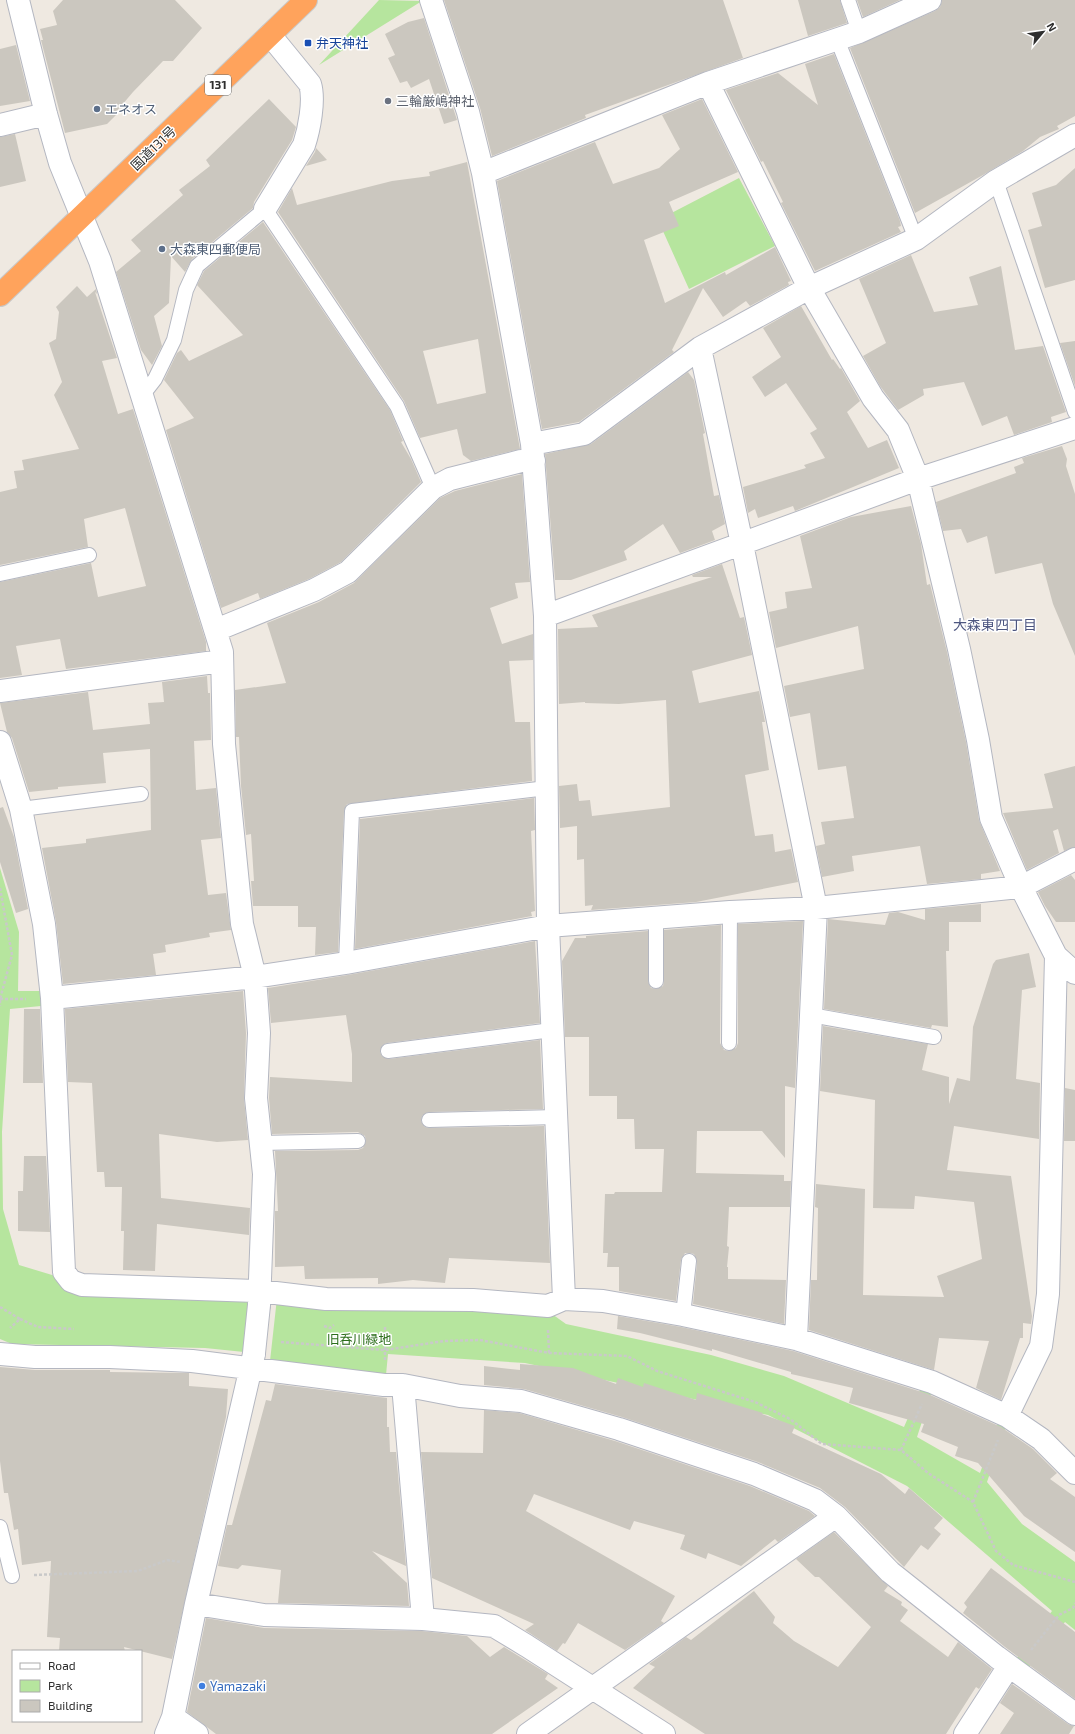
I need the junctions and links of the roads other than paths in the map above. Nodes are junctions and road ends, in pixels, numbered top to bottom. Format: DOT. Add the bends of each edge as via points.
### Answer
graph roads {
  1 [pos="18,0"];
  2 [pos="306,0"];
  3 [pos="431,0"];
  4 [pos="848,0"];
  5 [pos="930,0"];
  6 [pos="859,32"];
  7 [pos="270,35"];
  8 [pos="836,39"];
  9 [pos="708,83"];
  10 [pos="46,114"];
  11 [pos="0,125"];
  12 [pos="1075,135"];
  13 [pos="483,173"];
  14 [pos="996,181"];
  15 [pos="265,209"];
  16 [pos="82,216"];
  17 [pos="916,238"];
  18 [pos="809,288"];
  19 [pos="0,295"];
  20 [pos="700,348"];
  21 [pos="140,391"];
  22 [pos="1075,412"];
  23 [pos="1075,428"];
  24 [pos="533,452"];
  25 [pos="918,479"];
  26 [pos="433,488"];
  27 [pos="742,544"];
  28 [pos="89,555"];
  29 [pos="0,574"];
  30 [pos="545,616"];
  31 [pos="216,630"];
  32 [pos="222,661"];
  33 [pos="0,691"];
  34 [pos="0,742"];
  35 [pos="547,788"];
  36 [pos="141,794"];
  37 [pos="21,809"];
  38 [pos="1075,859"];
  39 [pos="1021,886"];
  40 [pos="816,908"];
  41 [pos="730,912"];
  42 [pos="656,918"];
  43 [pos="548,926"];
  44 [pos="1056,956"];
  45 [pos="346,963"];
  46 [pos="1075,973"];
  47 [pos="255,977"];
  48 [pos="656,981"];
  49 [pos="52,998"];
  50 [pos="811,1015"];
  51 [pos="552,1030"];
  52 [pos="934,1037"];
  53 [pos="729,1043"];
  54 [pos="388,1051"];
  55 [pos="556,1117"];
  56 [pos="429,1120"];
  57 [pos="358,1141"];
  58 [pos="260,1143"];
  59 [pos="689,1261"];
  60 [pos="259,1298"];
  61 [pos="564,1299"];
  62 [pos="683,1315"];
  63 [pos="796,1339"];
  64 [pos="0,1354"];
  65 [pos="252,1360"];
  66 [pos="403,1385"];
  67 [pos="1007,1416"];
  68 [pos="1072,1464"];
  69 [pos="836,1516"];
  70 [pos="0,1527"];
  71 [pos="12,1576"];
  72 [pos="196,1604"];
  73 [pos="423,1619"];
  74 [pos="1009,1666"];
  75 [pos="593,1688"];
  76 [pos="1075,1714"];
  77 [pos="170,1726"];
  78 [pos="197,1734"];
  79 [pos="528,1734"];
  80 [pos="664,1734"];
  81 [pos="965,1734"];
  1 -- 10 [label="street"];
  2 -- 7 [label="highway, 国道131号 / 131"];
  3 -- 13 [label="street" via="468,112"];
  4 -- 6 [label="lane"];
  5 -- 6 [label="street"];
  6 -- 8 [label="street"];
  7 -- 15 [label="street" via="310,84 313,92 304,145"];
  7 -- 16 [label="highway, 国道131号 / 131"];
  8 -- 9 [label="street"];
  8 -- 17 [label="lane"];
  9 -- 13 [label="street"];
  9 -- 18 [label="street"];
  10 -- 11 [label="street"];
  10 -- 16 [label="street" via="60,162"];
  12 -- 14 [label="street"];
  13 -- 24 [label="street"];
  14 -- 17 [label="street"];
  14 -- 22 [label="lane"];
  15 -- 21 [label="lane" via="197,266 186,290 174,340 155,379 148,388"];
  15 -- 26 [label="lane" via="397,406"];
  16 -- 19 [label="highway, 国道131号 / 131"];
  16 -- 21 [label="street" via="100,261"];
  17 -- 18 [label="street"];
  18 -- 20 [label="street"];
  18 -- 25 [label="street" via="873,398 898,430"];
  20 -- 24 [label="street" via="584,434"];
  20 -- 27 [label="street"];
  21 -- 31 [label="street"];
  23 -- 25 [label="street"];
  24 -- 26 [label="street" via="521,461 450,479"];
  24 -- 30 [label="street"];
  25 -- 27 [label="street"];
  25 -- 39 [label="street" via="959,649 991,818"];
  26 -- 31 [label="street" via="348,572 314,590"];
  27 -- 30 [label="street"];
  27 -- 40 [label="street"];
  28 -- 29 [label="lane"];
  30 -- 35 [label="street"];
  31 -- 32 [label="street"];
  32 -- 33 [label="street"];
  32 -- 47 [label="street" via="224,744 242,924"];
  34 -- 37 [label="street"];
  35 -- 43 [label="street"];
  35 -- 45 [label="lane" via="352,811"];
  36 -- 37 [label="lane"];
  37 -- 49 [label="street" via="44,924"];
  38 -- 39 [label="street"];
  39 -- 40 [label="street"];
  39 -- 44 [label="street"];
  40 -- 41 [label="street"];
  40 -- 50 [label="street"];
  41 -- 42 [label="street"];
  41 -- 53 [label="lane"];
  42 -- 43 [label="street"];
  42 -- 48 [label="lane"];
  43 -- 45 [label="street"];
  43 -- 51 [label="street"];
  44 -- 46 [label="street"];
  44 -- 67 [label="street" via="1048,1294 1041,1346"];
  45 -- 47 [label="street"];
  47 -- 49 [label="street"];
  47 -- 58 [label="street" via="259,1033 256,1098"];
  49 -- 60 [label="street" via="64,1272 70,1281 82,1285"];
  50 -- 52 [label="lane"];
  50 -- 63 [label="street"];
  51 -- 54 [label="lane"];
  51 -- 55 [label="street"];
  55 -- 56 [label="lane"];
  55 -- 61 [label="street"];
  57 -- 58 [label="lane"];
  58 -- 60 [label="street" via="264,1174"];
  59 -- 62 [label="lane"];
  60 -- 61 [label="street" via="473,1300 548,1306"];
  60 -- 65 [label="street, bridge"];
  61 -- 62 [label="street" via="604,1301"];
  62 -- 63 [label="street"];
  63 -- 67 [label="street" via="932,1382"];
  64 -- 65 [label="street" via="192,1361"];
  65 -- 66 [label="street" via="384,1385"];
  65 -- 72 [label="street"];
  66 -- 69 [label="street" via="460,1396 521,1401 619,1429 754,1474 815,1500"];
  66 -- 73 [label="street"];
  67 -- 68 [label="street"];
  69 -- 74 [label="street" via="890,1572"];
  69 -- 75 [label="street"];
  70 -- 71 [label="lane"];
  72 -- 73 [label="street" via="264,1615"];
  72 -- 77 [label="street"];
  73 -- 75 [label="street" via="494,1626"];
  74 -- 76 [label="street"];
  74 -- 81 [label="street"];
  75 -- 79 [label="street"];
  75 -- 80 [label="street"];
  77 -- 78 [label="street"];
}
